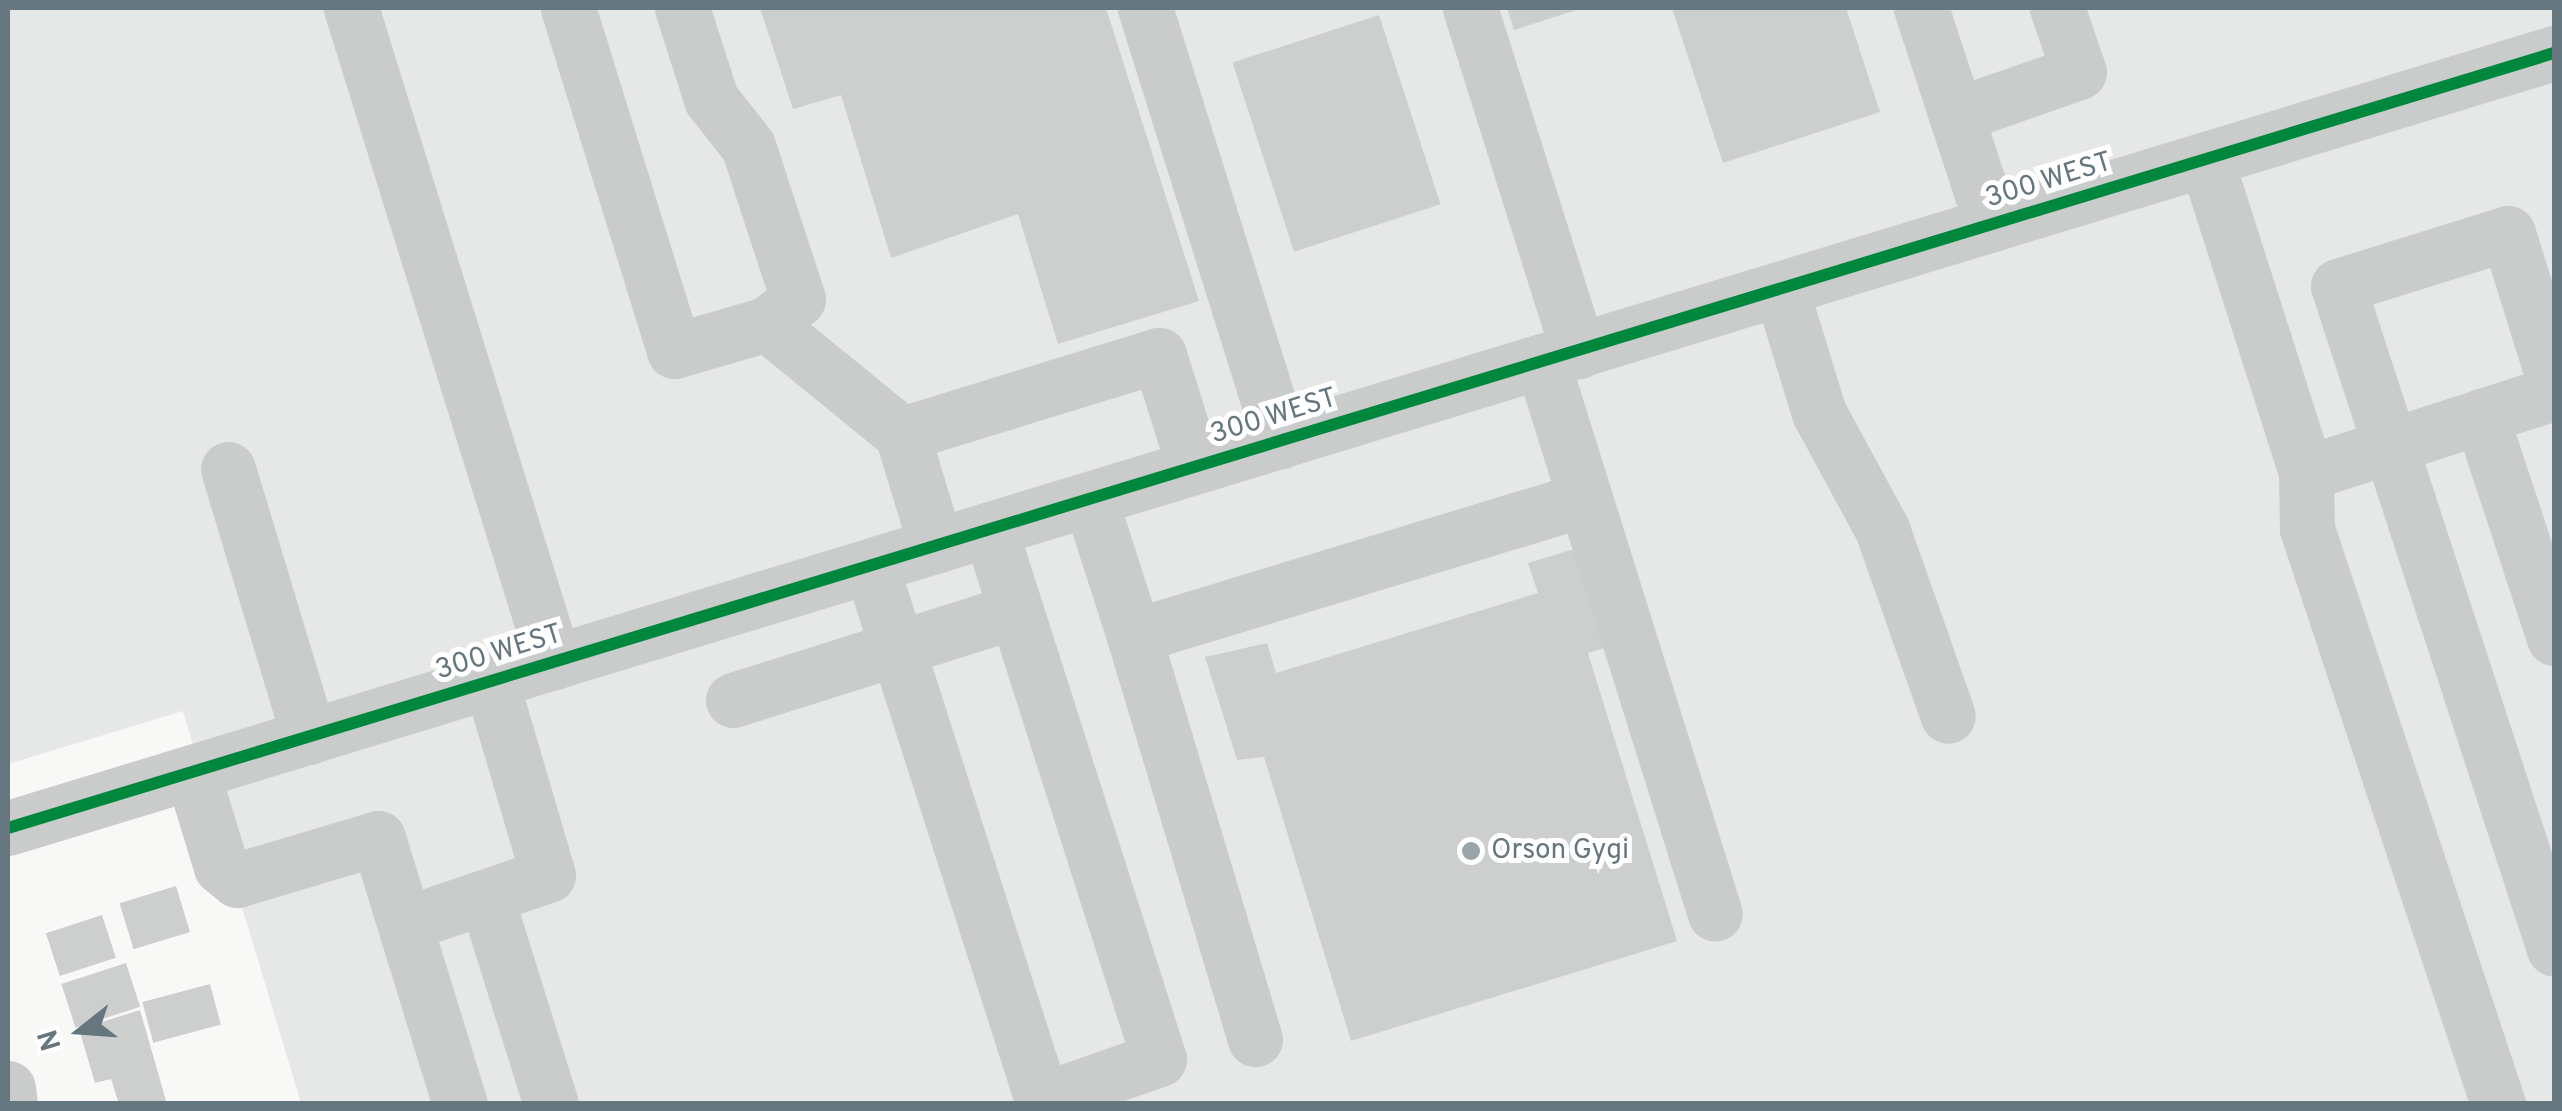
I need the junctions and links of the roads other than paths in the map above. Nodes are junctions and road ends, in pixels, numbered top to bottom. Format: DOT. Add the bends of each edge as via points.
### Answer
graph roads {
  1 [pos="351,8"];
  2 [pos="568,8"];
  3 [pos="682,8"];
  4 [pos="1145,8"];
  5 [pos="1470,8"];
  6 [pos="1921,8"];
  7 [pos="2057,8"];
  8 [pos="2554,53"];
  9 [pos="1956,115"];
  10 [pos="2206,159"];
  11 [pos="1992,225"];
  12 [pos="1781,289"];
  13 [pos="768,324"];
  14 [pos="1560,356"];
  15 [pos="2554,381"];
  16 [pos="2554,392"];
  17 [pos="2481,416"];
  18 [pos="902,434"];
  19 [pos="1281,441"];
  20 [pos="2389,446"];
  21 [pos="1194,468"];
  22 [pos="228,469"];
  23 [pos="2306,473"];
  24 [pos="1584,498"];
  25 [pos="1090,499"];
  26 [pos="990,529"];
  27 [pos="936,546"];
  28 [pos="871,566"];
  29 [pos="1015,611"];
  30 [pos="1134,636"];
  31 [pos="2554,638"];
  32 [pos="897,648"];
  33 [pos="554,662"];
  34 [pos="491,682"];
  35 [pos="733,700"];
  36 [pos="1948,716"];
  37 [pos="309,736"];
  38 [pos="192,772"];
  39 [pos="8,828"];
  40 [pos="486,898"];
  41 [pos="1715,914"];
  42 [pos="405,924"];
  43 [pos="2554,949"];
  44 [pos="1255,1038"];
  45 [pos="8,1088"];
  46 [pos="10,1104"];
  47 [pos="460,1104"];
  48 [pos="551,1104"];
  49 [pos="2498,1104"];
  1 -- 33 [label="street"];
  2 -- 13 [label="street" via="674,351"];
  3 -- 13 [label="street" via="711,99 748,146 798,299"];
  4 -- 19 [label="street"];
  5 -- 14 [label="street"];
  6 -- 9 [label="street"];
  7 -- 9 [label="street" via="2079,72"];
  8 -- 10 [label="street, 300 WEST"];
  9 -- 11 [label="street"];
  10 -- 11 [label="street, 300 WEST"];
  10 -- 23 [label="street"];
  11 -- 12 [label="street, 300 WEST"];
  12 -- 14 [label="street, 300 WEST"];
  12 -- 36 [label="street" via="1819,412 1882,529"];
  13 -- 18 [label="street"];
  14 -- 19 [label="street, 300 WEST"];
  14 -- 24 [label="street"];
  15 -- 20 [label="street" via="2508,233 2338,286"];
  16 -- 17 [label="street"];
  17 -- 20 [label="street"];
  17 -- 31 [label="street"];
  18 -- 21 [label="street" via="1159,355"];
  18 -- 27 [label="street"];
  19 -- 21 [label="street, 300 WEST"];
  20 -- 23 [label="street"];
  20 -- 43 [label="street"];
  21 -- 25 [label="street, 300 WEST"];
  22 -- 37 [label="street"];
  23 -- 49 [label="street" via="2307,529"];
  24 -- 30 [label="street"];
  24 -- 41 [label="street"];
  25 -- 26 [label="street, 300 WEST"];
  25 -- 30 [label="street"];
  26 -- 27 [label="street, 300 WEST"];
  26 -- 29 [label="street"];
  27 -- 28 [label="street, 300 WEST"];
  28 -- 32 [label="street"];
  28 -- 33 [label="street, 300 WEST"];
  29 -- 32 [label="street"];
  29 -- 32 [label="street" via="1160,1059 1042,1100"];
  30 -- 44 [label="street"];
  32 -- 35 [label="street"];
  33 -- 34 [label="street, 300 WEST"];
  34 -- 37 [label="street, 300 WEST"];
  34 -- 40 [label="street" via="548,875"];
  37 -- 38 [label="street, 300 WEST"];
  38 -- 39 [label="street, 300 WEST"];
  38 -- 42 [label="street" via="221,867 237,880 378,838"];
  40 -- 42 [label="street"];
  40 -- 48 [label="street"];
  42 -- 47 [label="street"];
  45 -- 46 [label="street"];
}
